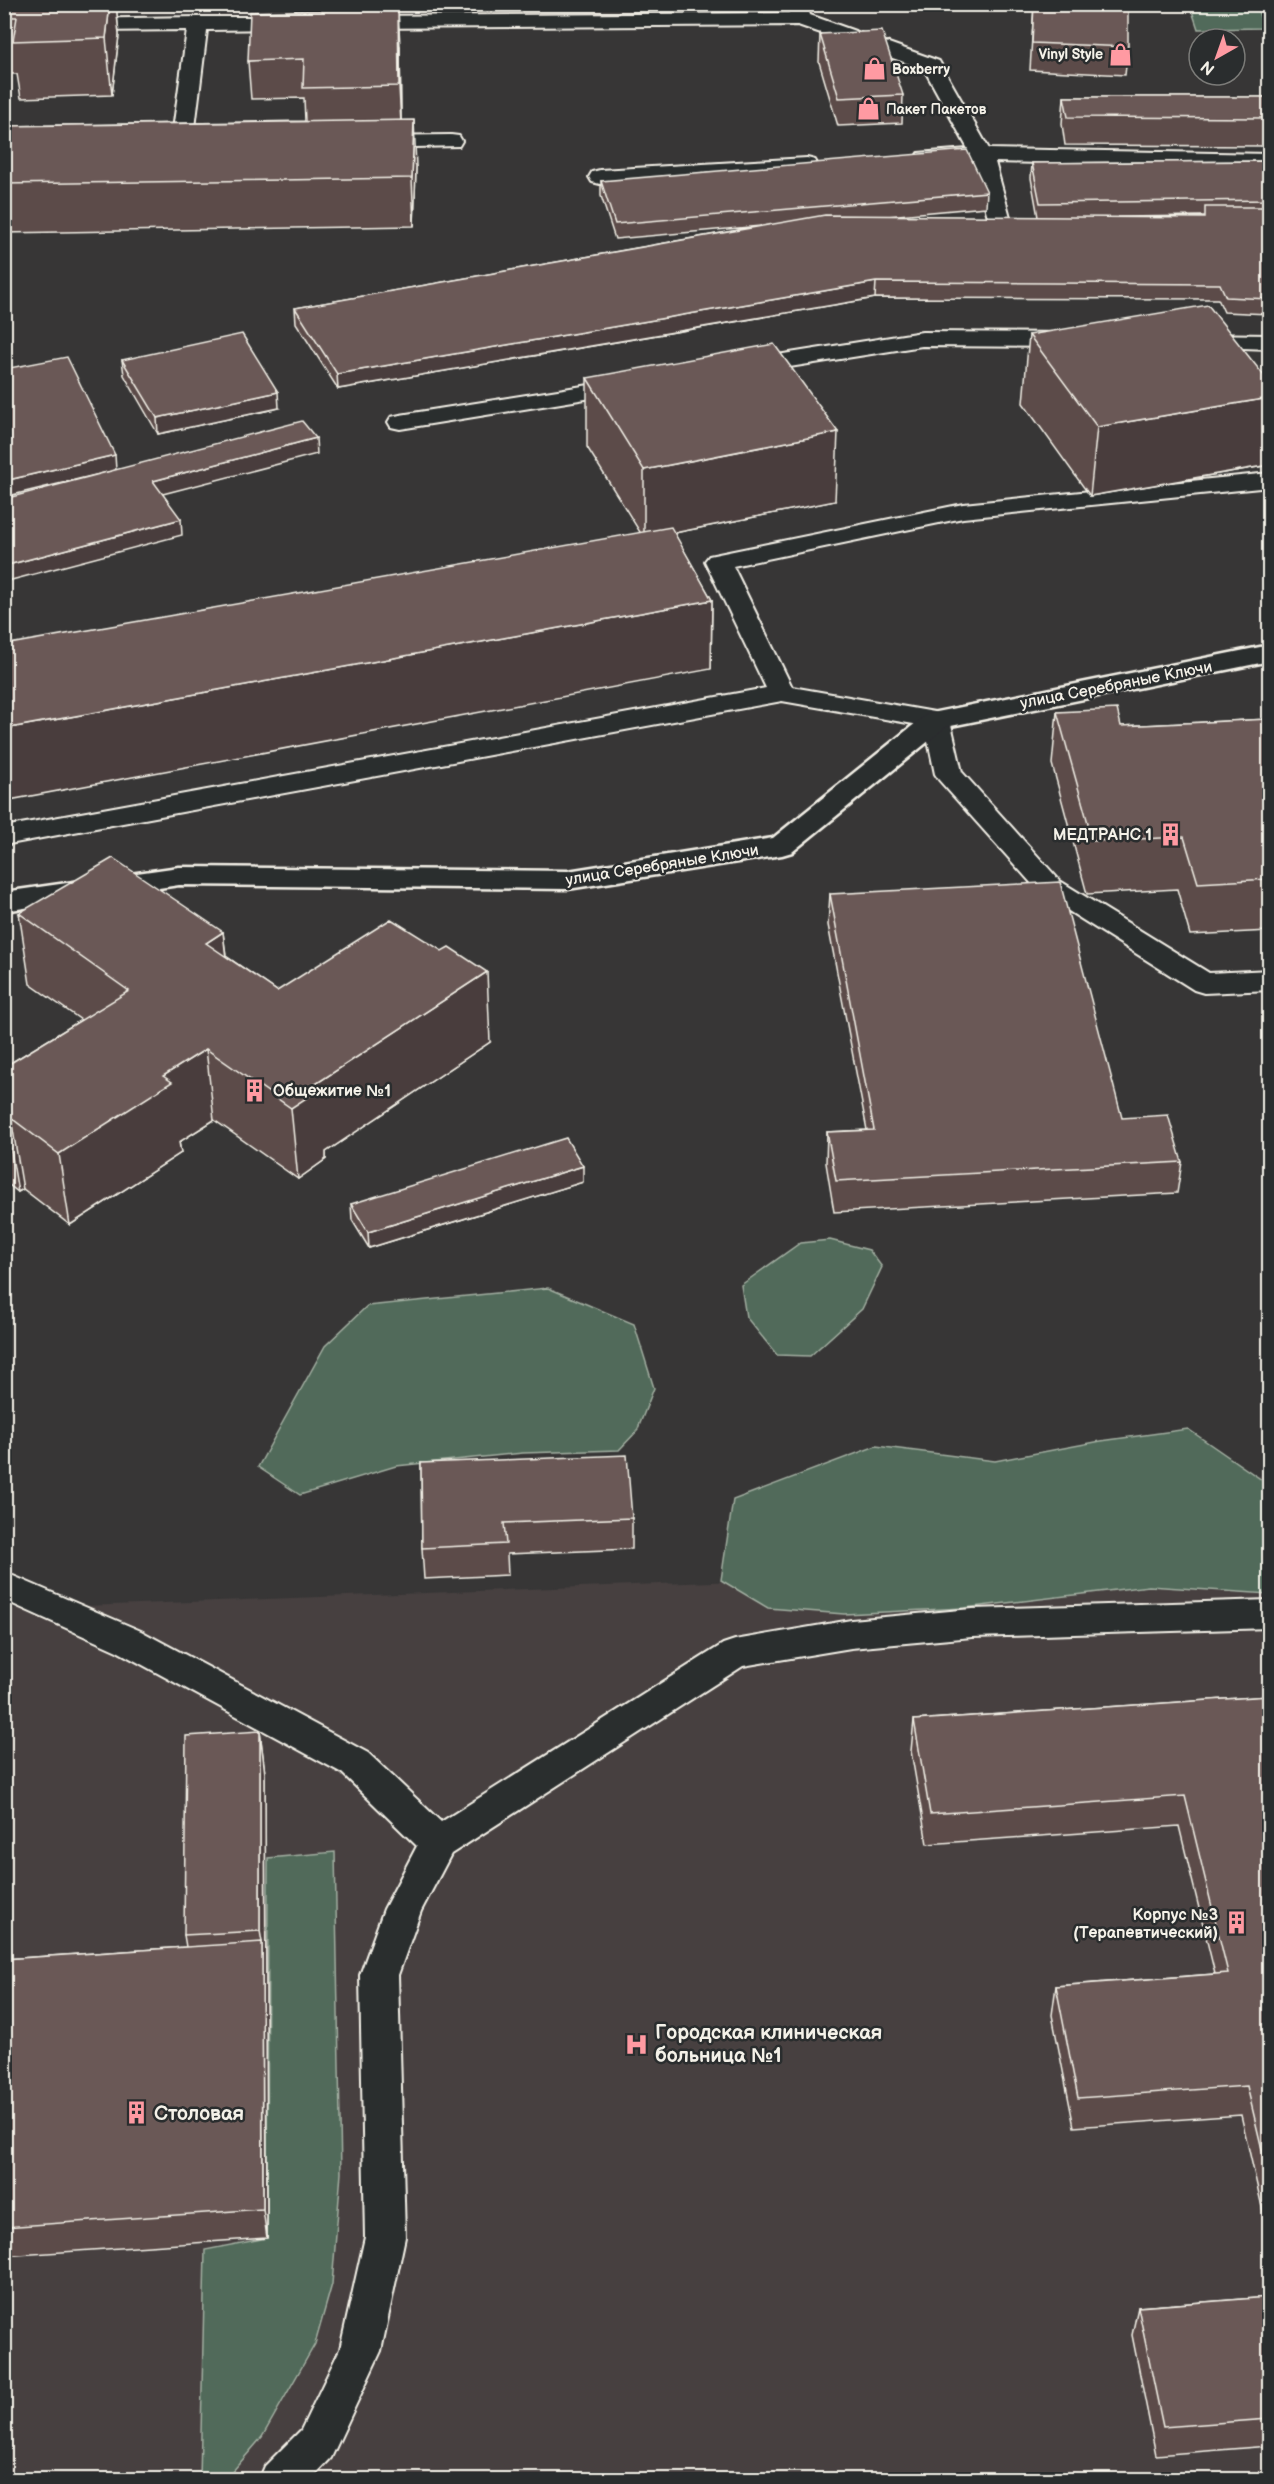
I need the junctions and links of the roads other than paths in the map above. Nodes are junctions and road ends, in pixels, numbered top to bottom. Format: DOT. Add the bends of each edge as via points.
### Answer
graph roads {
  1 [pos="799,12"];
  2 [pos="260,14"];
  3 [pos="306,22"];
  4 [pos="341,22"];
  5 [pos="198,23"];
  6 [pos="4,26"];
  7 [pos="451,141"];
  8 [pos="348,142"];
  9 [pos="182,144"];
  10 [pos="206,144"];
  11 [pos="158,145"];
  12 [pos="982,154"];
  13 [pos="910,159"];
  14 [pos="1269,161"];
  15 [pos="827,164"];
  16 [pos="600,177"];
  17 [pos="999,217"];
  18 [pos="1090,340"];
  19 [pos="1174,341"];
  20 [pos="1269,342"];
  21 [pos="725,370"];
  22 [pos="644,383"];
  23 [pos="400,422"];
  24 [pos="1269,480"];
  25 [pos="1269,652"];
  26 [pos="782,693"];
  27 [pos="937,720"];
  28 [pos="4,836"];
  29 [pos="4,902"];
  30 [pos="1269,980"];
  31 [pos="4,1585"];
  32 [pos="1269,1614"];
  33 [pos="438,1843"];
  34 [pos="280,2480"];
  1 -- 4 [label="lane"];
  1 -- 12 [label="lane" via="932,65"];
  2 -- 3 [label="lane"];
  2 -- 5 [label="lane"];
  5 -- 6 [label="lane"];
  5 -- 9 [label="lane"];
  7 -- 8 [label="lane"];
  9 -- 10 [label="lane"];
  9 -- 11 [label="lane"];
  12 -- 13 [label="lane"];
  12 -- 14 [label="lane"];
  12 -- 17 [label="lane"];
  15 -- 16 [label="lane"];
  18 -- 21 [label="lane" via="922,339"];
  19 -- 20 [label="lane"];
  22 -- 23 [label="lane"];
  24 -- 26 [label="lane" via="963,511 718,561"];
  25 -- 27 [label="street, улица Серебряные Ключи"];
  26 -- 27 [label="lane"];
  26 -- 28 [label="lane"];
  27 -- 29 [label="street, улица Серебряные Ключи" via="782,846 568,880 179,876"];
  27 -- 30 [label="lane" via="949,774 1050,887 1204,983"];
  31 -- 33 [label="lane" via="129,1641 355,1763"];
  32 -- 33 [label="lane" via="972,1623 851,1634 735,1654"];
  33 -- 34 [label="lane" via="403,1909 379,1975 385,2237 360,2351 316,2444"];
}
